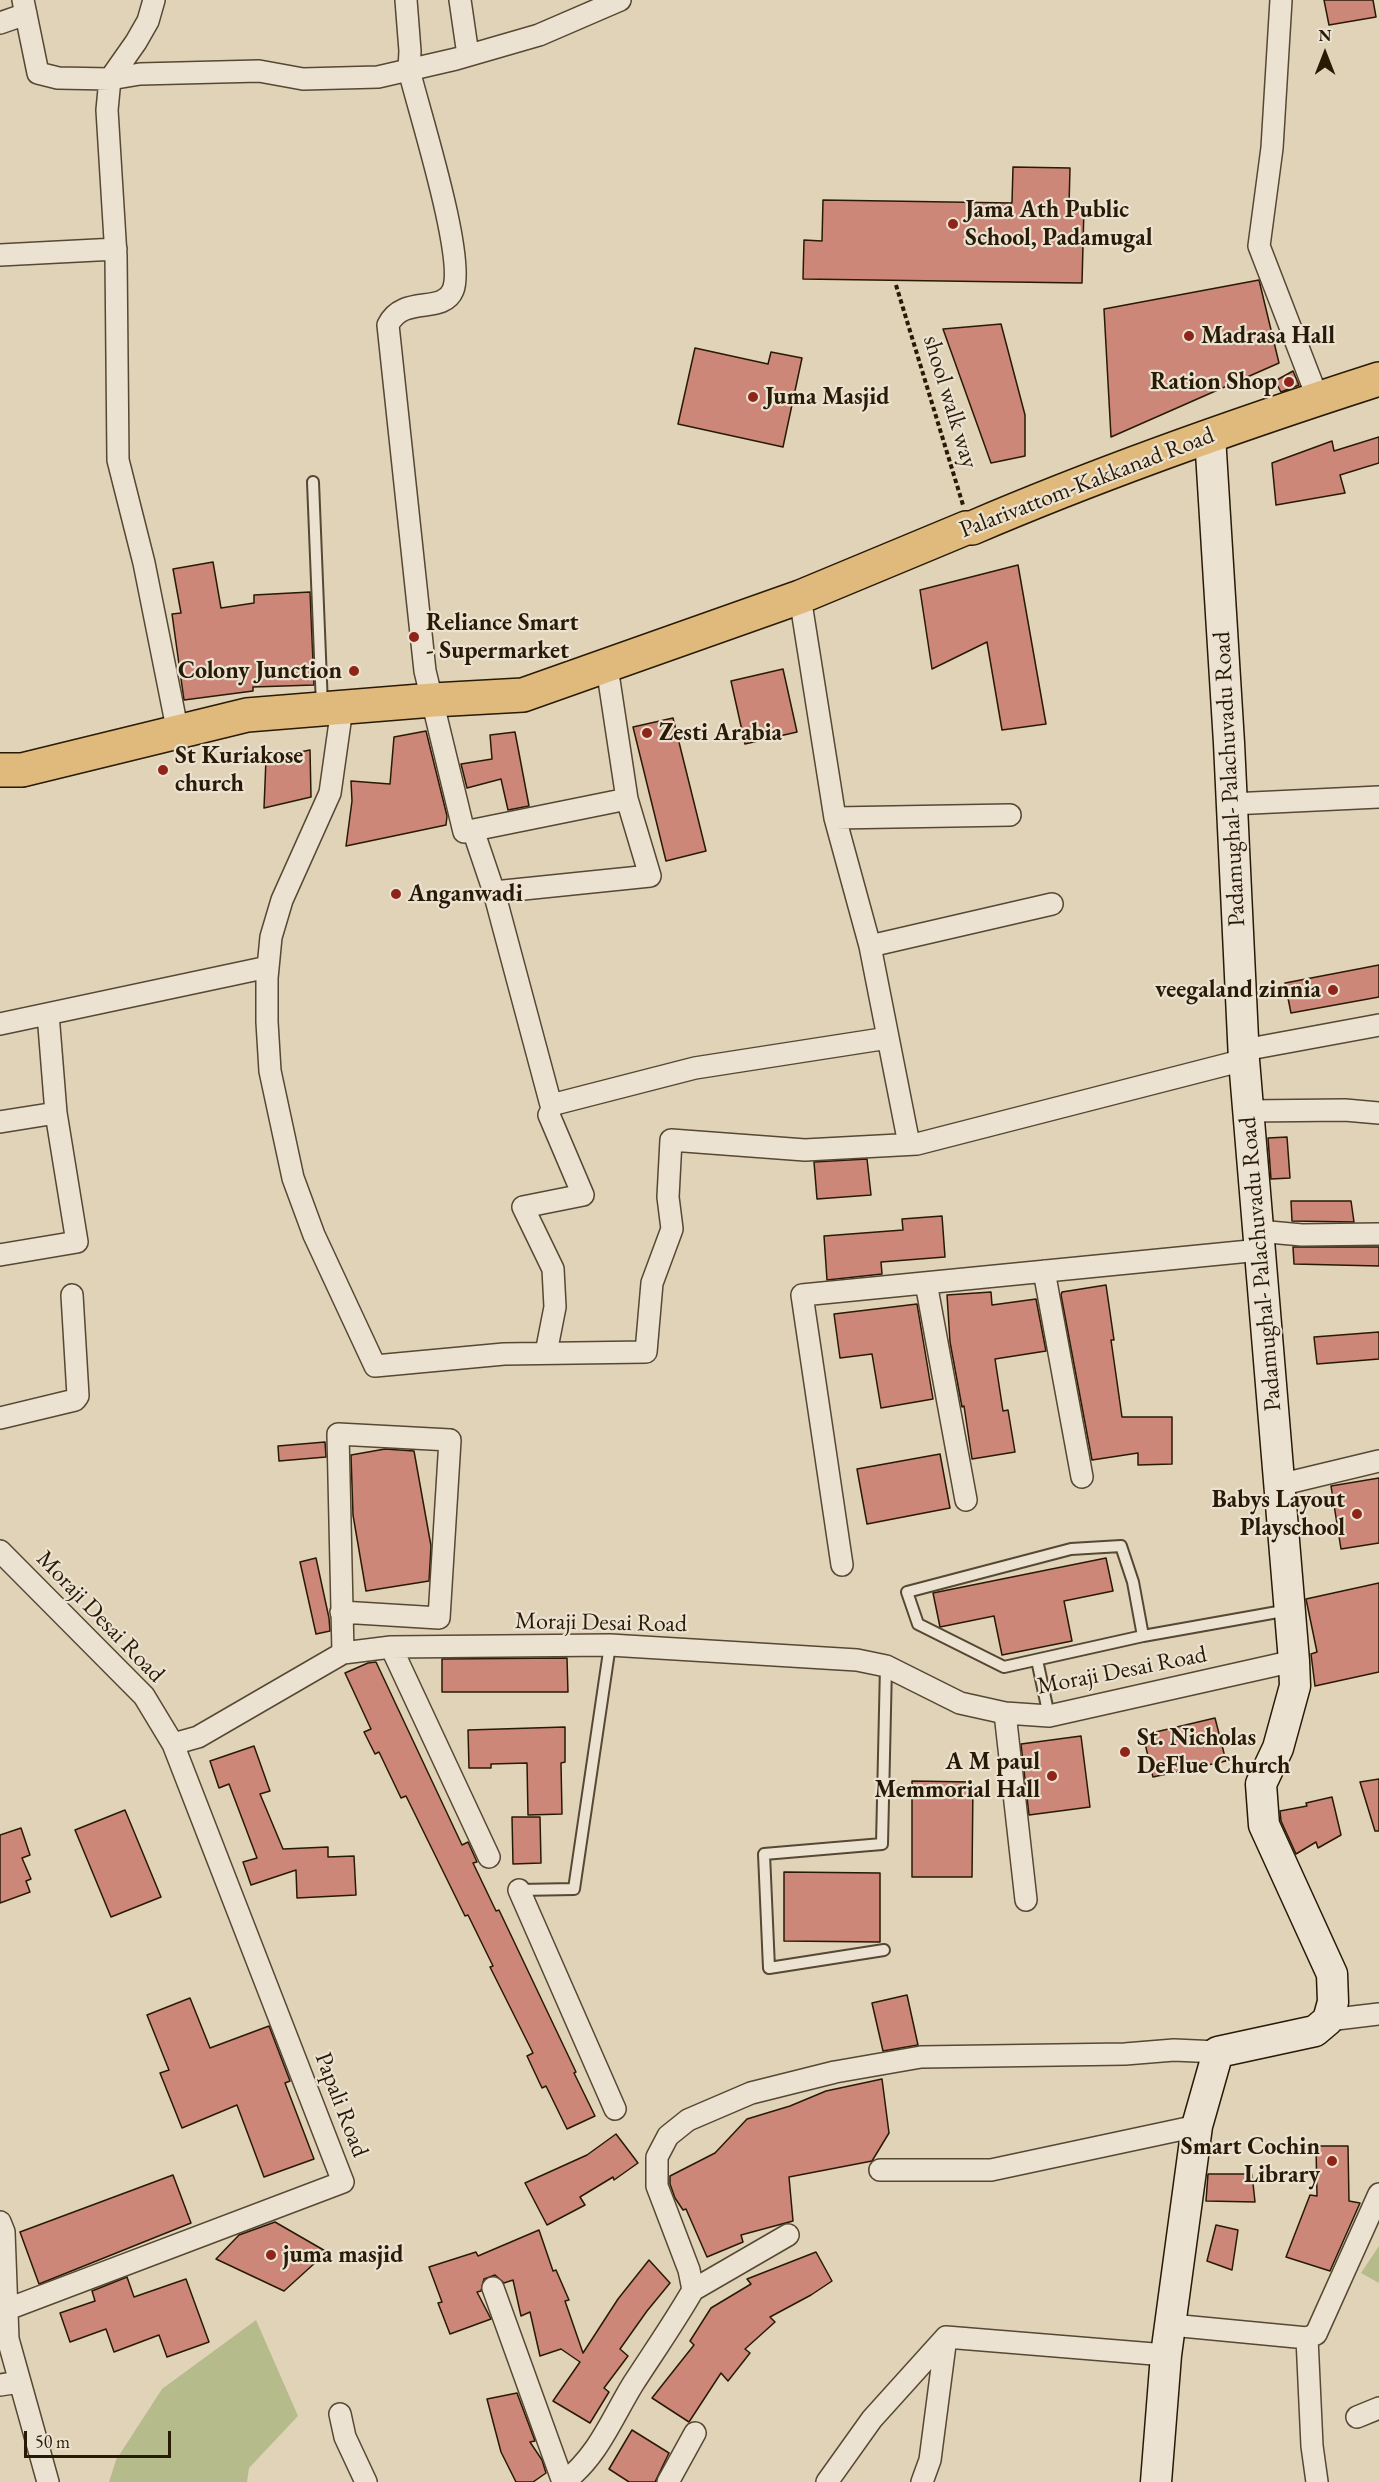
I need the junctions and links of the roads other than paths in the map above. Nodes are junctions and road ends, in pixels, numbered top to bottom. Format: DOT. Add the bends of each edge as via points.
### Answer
graph roads {
  1 [pos="154,0"];
  2 [pos="406,0"];
  3 [pos="460,0"];
  4 [pos="620,0"];
  5 [pos="1281,0"];
  6 [pos="25,7"];
  7 [pos="0,23"];
  8 [pos="468,56"];
  9 [pos="408,70"];
  10 [pos="110,79"];
  11 [pos="116,249"];
  12 [pos="0,255"];
  13 [pos="1379,379"];
  14 [pos="1317,399"];
  15 [pos="1210,436"];
  16 [pos="313,482"];
  17 [pos="800,597"];
  18 [pos="607,667"];
  19 [pos="433,700"];
  20 [pos="332,709"];
  21 [pos="178,733"];
  22 [pos="7,775"];
  23 [pos="1379,797"];
  24 [pos="627,799"];
  25 [pos="1231,804"];
  26 [pos="1010,815"];
  27 [pos="835,818"];
  28 [pos="473,830"];
  29 [pos="494,892"];
  30 [pos="1052,904"];
  31 [pos="870,946"];
  32 [pos="268,967"];
  33 [pos="48,1014"];
  34 [pos="0,1024"];
  35 [pos="1379,1026"];
  36 [pos="888,1038"];
  37 [pos="1244,1055"];
  38 [pos="1249,1111"];
  39 [pos="56,1113"];
  40 [pos="1379,1113"];
  41 [pos="549,1115"];
  42 [pos="0,1122"];
  43 [pos="909,1144"];
  44 [pos="1379,1234"];
  45 [pos="1259,1241"];
  46 [pos="0,1255"];
  47 [pos="1044,1271"];
  48 [pos="926,1283"];
  49 [pos="72,1295"];
  50 [pos="546,1353"];
  51 [pos="0,1418"];
  52 [pos="1379,1461"];
  53 [pos="1082,1477"];
  54 [pos="1279,1485"];
  55 [pos="966,1500"];
  56 [pos="0,1551"];
  57 [pos="842,1565"];
  58 [pos="1289,1610"];
  59 [pos="342,1612"];
  60 [pos="1143,1636"];
  61 [pos="610,1645"];
  62 [pos="391,1647"];
  63 [pos="343,1653"];
  64 [pos="1037,1660"];
  65 [pos="1294,1660"];
  66 [pos="886,1666"];
  67 [pos="1005,1713"];
  68 [pos="1049,1716"];
  69 [pos="173,1743"];
  70 [pos="489,1857"];
  71 [pos="519,1890"];
  72 [pos="1026,1900"];
  73 [pos="884,1950"];
  74 [pos="1379,2014"];
  75 [pos="1328,2020"];
  76 [pos="1218,2052"];
  77 [pos="615,2109"];
  78 [pos="1197,2126"];
  79 [pos="880,2170"];
  80 [pos="1379,2194"];
  81 [pos="0,2222"];
  82 [pos="788,2235"];
  83 [pos="493,2288"];
  84 [pos="693,2290"];
  85 [pos="3,2311"];
  86 [pos="1171,2325"];
  87 [pos="946,2337"];
  88 [pos="1307,2338"];
  89 [pos="1166,2355"];
  90 [pos="10,2384"];
  91 [pos="1379,2408"];
  92 [pos="340,2414"];
  93 [pos="1357,2417"];
  94 [pos="695,2433"];
  95 [pos="48,2482"];
  96 [pos="366,2482"];
  97 [pos="564,2482"];
  98 [pos="668,2482"];
  99 [pos="827,2482"];
  100 [pos="922,2482"];
  101 [pos="1156,2482"];
  102 [pos="1317,2482"];
  1 -- 10 [label="street" via="136,42"];
  2 -- 9 [label="street"];
  3 -- 8 [label="street"];
  4 -- 8 [label="street" via="539,35"];
  5 -- 14 [label="street" via="1272,148 1259,246"];
  6 -- 7 [label="street"];
  6 -- 10 [label="street" via="38,73 58,78"];
  8 -- 9 [label="street"];
  9 -- 10 [label="street" via="378,77 303,79 259,71 140,74"];
  9 -- 19 [label="street" via="450,226 456,275 452,293 440,302 404,308 393,315 388,325 425,671"];
  10 -- 11 [label="street" via="107,110"];
  11 -- 12 [label="street"];
  11 -- 21 [label="street" via="118,460 144,563"];
  13 -- 14 [label="main road, Palarivattom-Kakkanad Road"];
  14 -- 15 [label="main road, Palarivattom-Kakkanad Road"];
  15 -- 17 [label="main road, Palarivattom-Kakkanad Road" via="966,528"];
  15 -- 25 [label="main road, Padamughal- Palachuvadu Road"];
  16 -- 20 [label="lane"];
  17 -- 18 [label="main road, Palarivattom-Kakkanad Road"];
  17 -- 27 [label="street"];
  18 -- 19 [label="main road, Palarivattom-Kakkanad Road" via="523,695"];
  18 -- 24 [label="street"];
  19 -- 20 [label="main road, Palarivattom-Kakkanad Road"];
  19 -- 28 [label="street" via="464,832"];
  20 -- 21 [label="main road, Palarivattom-Kakkanad Road" via="247,715"];
  20 -- 32 [label="street" via="330,793 282,900 271,937"];
  21 -- 22 [label="main road, Palarivattom-Kakkanad Road"];
  23 -- 25 [label="street"];
  24 -- 28 [label="street"];
  24 -- 29 [label="street" via="650,876"];
  25 -- 37 [label="main road, Padamughal- Palachuvadu Road"];
  26 -- 27 [label="street"];
  27 -- 31 [label="street"];
  28 -- 29 [label="street"];
  29 -- 36 [label="street" via="551,1106 695,1068"];
  30 -- 31 [label="street"];
  31 -- 36 [label="street"];
  32 -- 33 [label="street"];
  32 -- 50 [label="street" via="270,1071 293,1178 314,1234 375,1366"];
  33 -- 34 [label="street"];
  33 -- 39 [label="street"];
  35 -- 37 [label="street"];
  36 -- 43 [label="street"];
  37 -- 38 [label="main road, Padamughal- Palachuvadu Road"];
  37 -- 43 [label="street" via="983,1128"];
  38 -- 40 [label="street"];
  38 -- 45 [label="main road, Padamughal- Palachuvadu Road"];
  39 -- 42 [label="street"];
  39 -- 46 [label="street" via="77,1242"];
  41 -- 50 [label="street" via="583,1195 523,1207 553,1269 555,1307"];
  43 -- 50 [label="street" via="805,1150 671,1140 668,1197 672,1229 652,1283 647,1350"];
  44 -- 45 [label="street" via="1302,1235"];
  45 -- 47 [label="street"];
  45 -- 54 [label="main road, Padamughal- Palachuvadu Road"];
  47 -- 48 [label="street"];
  47 -- 53 [label="street"];
  48 -- 55 [label="street"];
  48 -- 57 [label="street" via="802,1295"];
  49 -- 51 [label="street" via="78,1396 75,1400"];
  52 -- 54 [label="street"];
  54 -- 58 [label="main road, Padamughal- Palachuvadu Road"];
  56 -- 69 [label="street, Moraji Desai Road" via="144,1696"];
  58 -- 60 [label="lane"];
  58 -- 65 [label="main road, Padamughal- Palachuvadu Road"];
  59 -- 59 [label="street" via="338,1434 450,1440 439,1618"];
  59 -- 63 [label="street"];
  60 -- 64 [label="lane"];
  60 -- 64 [label="lane" via="1133,1582 1121,1546 1071,1549 907,1592 918,1624 970,1652 1004,1667"];
  61 -- 62 [label="street, Moraji Desai Road"];
  61 -- 66 [label="street, Moraji Desai Road" via="857,1660"];
  61 -- 71 [label="lane" via="574,1889"];
  62 -- 63 [label="street, Moraji Desai Road"];
  62 -- 70 [label="street"];
  63 -- 69 [label="street, Moraji Desai Road" via="198,1737"];
  64 -- 68 [label="lane"];
  65 -- 68 [label="street, Moraji Desai Road"];
  65 -- 75 [label="main road, Padamughal- Palachuvadu Road" via="1295,1686 1278,1748 1262,1784 1264,1825 1332,1974 1333,2002"];
  66 -- 67 [label="street, Moraji Desai Road" via="960,1703"];
  66 -- 73 [label="lane" via="882,1844 764,1854 769,1968"];
  67 -- 68 [label="street, Moraji Desai Road"];
  67 -- 72 [label="street"];
  69 -- 85 [label="street, Papali Road" via="343,2182"];
  71 -- 77 [label="street"];
  74 -- 75 [label="street"];
  75 -- 76 [label="main road" via="1315,2031"];
  76 -- 78 [label="main road"];
  76 -- 84 [label="street" via="921,2058 835,2072 752,2093 688,2120 668,2136 657,2157 657,2186"];
  78 -- 79 [label="street" via="991,2170"];
  78 -- 86 [label="main road"];
  80 -- 88 [label="street" via="1316,2334"];
  81 -- 85 [label="street" via="4,2232"];
  82 -- 84 [label="street"];
  83 -- 97 [label="street"];
  84 -- 97 [label="street" via="599,2444 582,2469"];
  85 -- 90 [label="street"];
  86 -- 88 [label="street"];
  86 -- 89 [label="main road"];
  87 -- 89 [label="street"];
  87 -- 99 [label="street" via="872,2420"];
  87 -- 100 [label="street" via="930,2460"];
  88 -- 102 [label="street"];
  89 -- 101 [label="main road"];
  90 -- 95 [label="street"];
  91 -- 93 [label="street"];
  92 -- 96 [label="street" via="345,2437"];
  94 -- 98 [label="street"];
}
